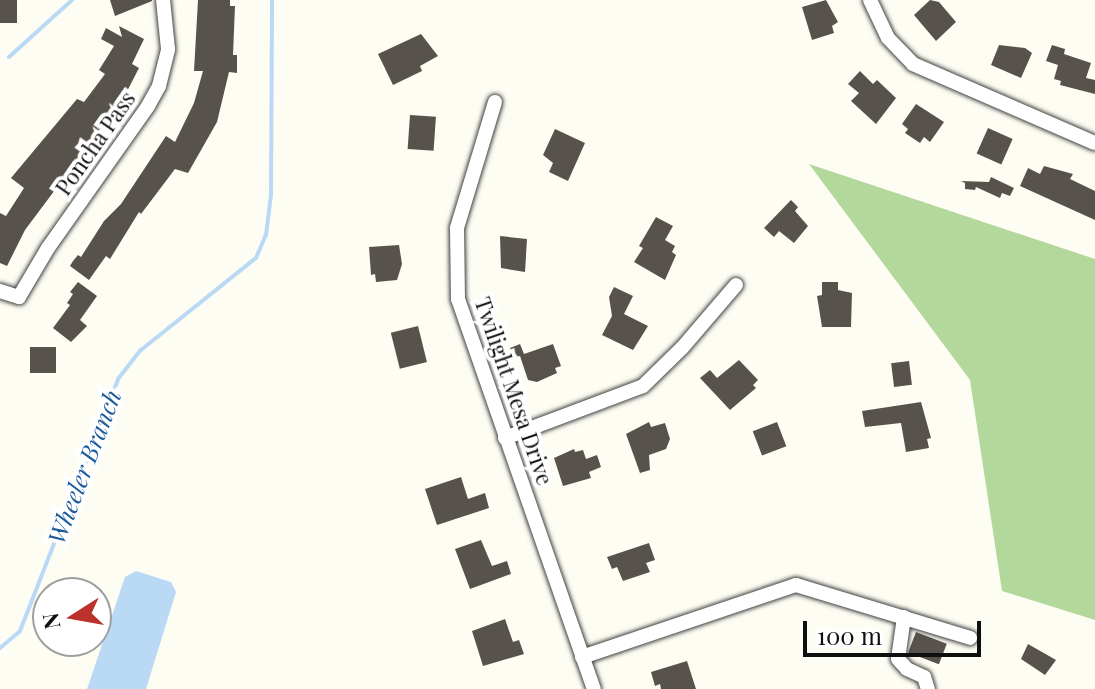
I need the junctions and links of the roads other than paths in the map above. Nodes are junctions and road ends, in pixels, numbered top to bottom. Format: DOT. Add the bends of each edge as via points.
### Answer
graph roads {
  1 [pos="163,0"];
  2 [pos="870,0"];
  3 [pos="495,102"];
  4 [pos="1095,143"];
  5 [pos="736,285"];
  6 [pos="0,291"];
  7 [pos="505,438"];
  8 [pos="904,617"];
  9 [pos="970,638"];
  10 [pos="582,657"];
  11 [pos="594,689"];
  12 [pos="928,689"];
  1 -- 6 [label="street, Poncha Pass" via="168,49 159,86 19,297"];
  2 -- 4 [label="street" via="888,38 930,74"];
  3 -- 7 [label="street, Twilight Mesa Drive" via="460,214 455,261 462,316"];
  5 -- 7 [label="street" via="643,386"];
  7 -- 10 [label="street, Twilight Mesa Drive"];
  8 -- 9 [label="street"];
  8 -- 10 [label="street" via="796,585"];
  8 -- 12 [label="street" via="898,659 924,677"];
  10 -- 11 [label="street, Twilight Mesa Drive"];
}
